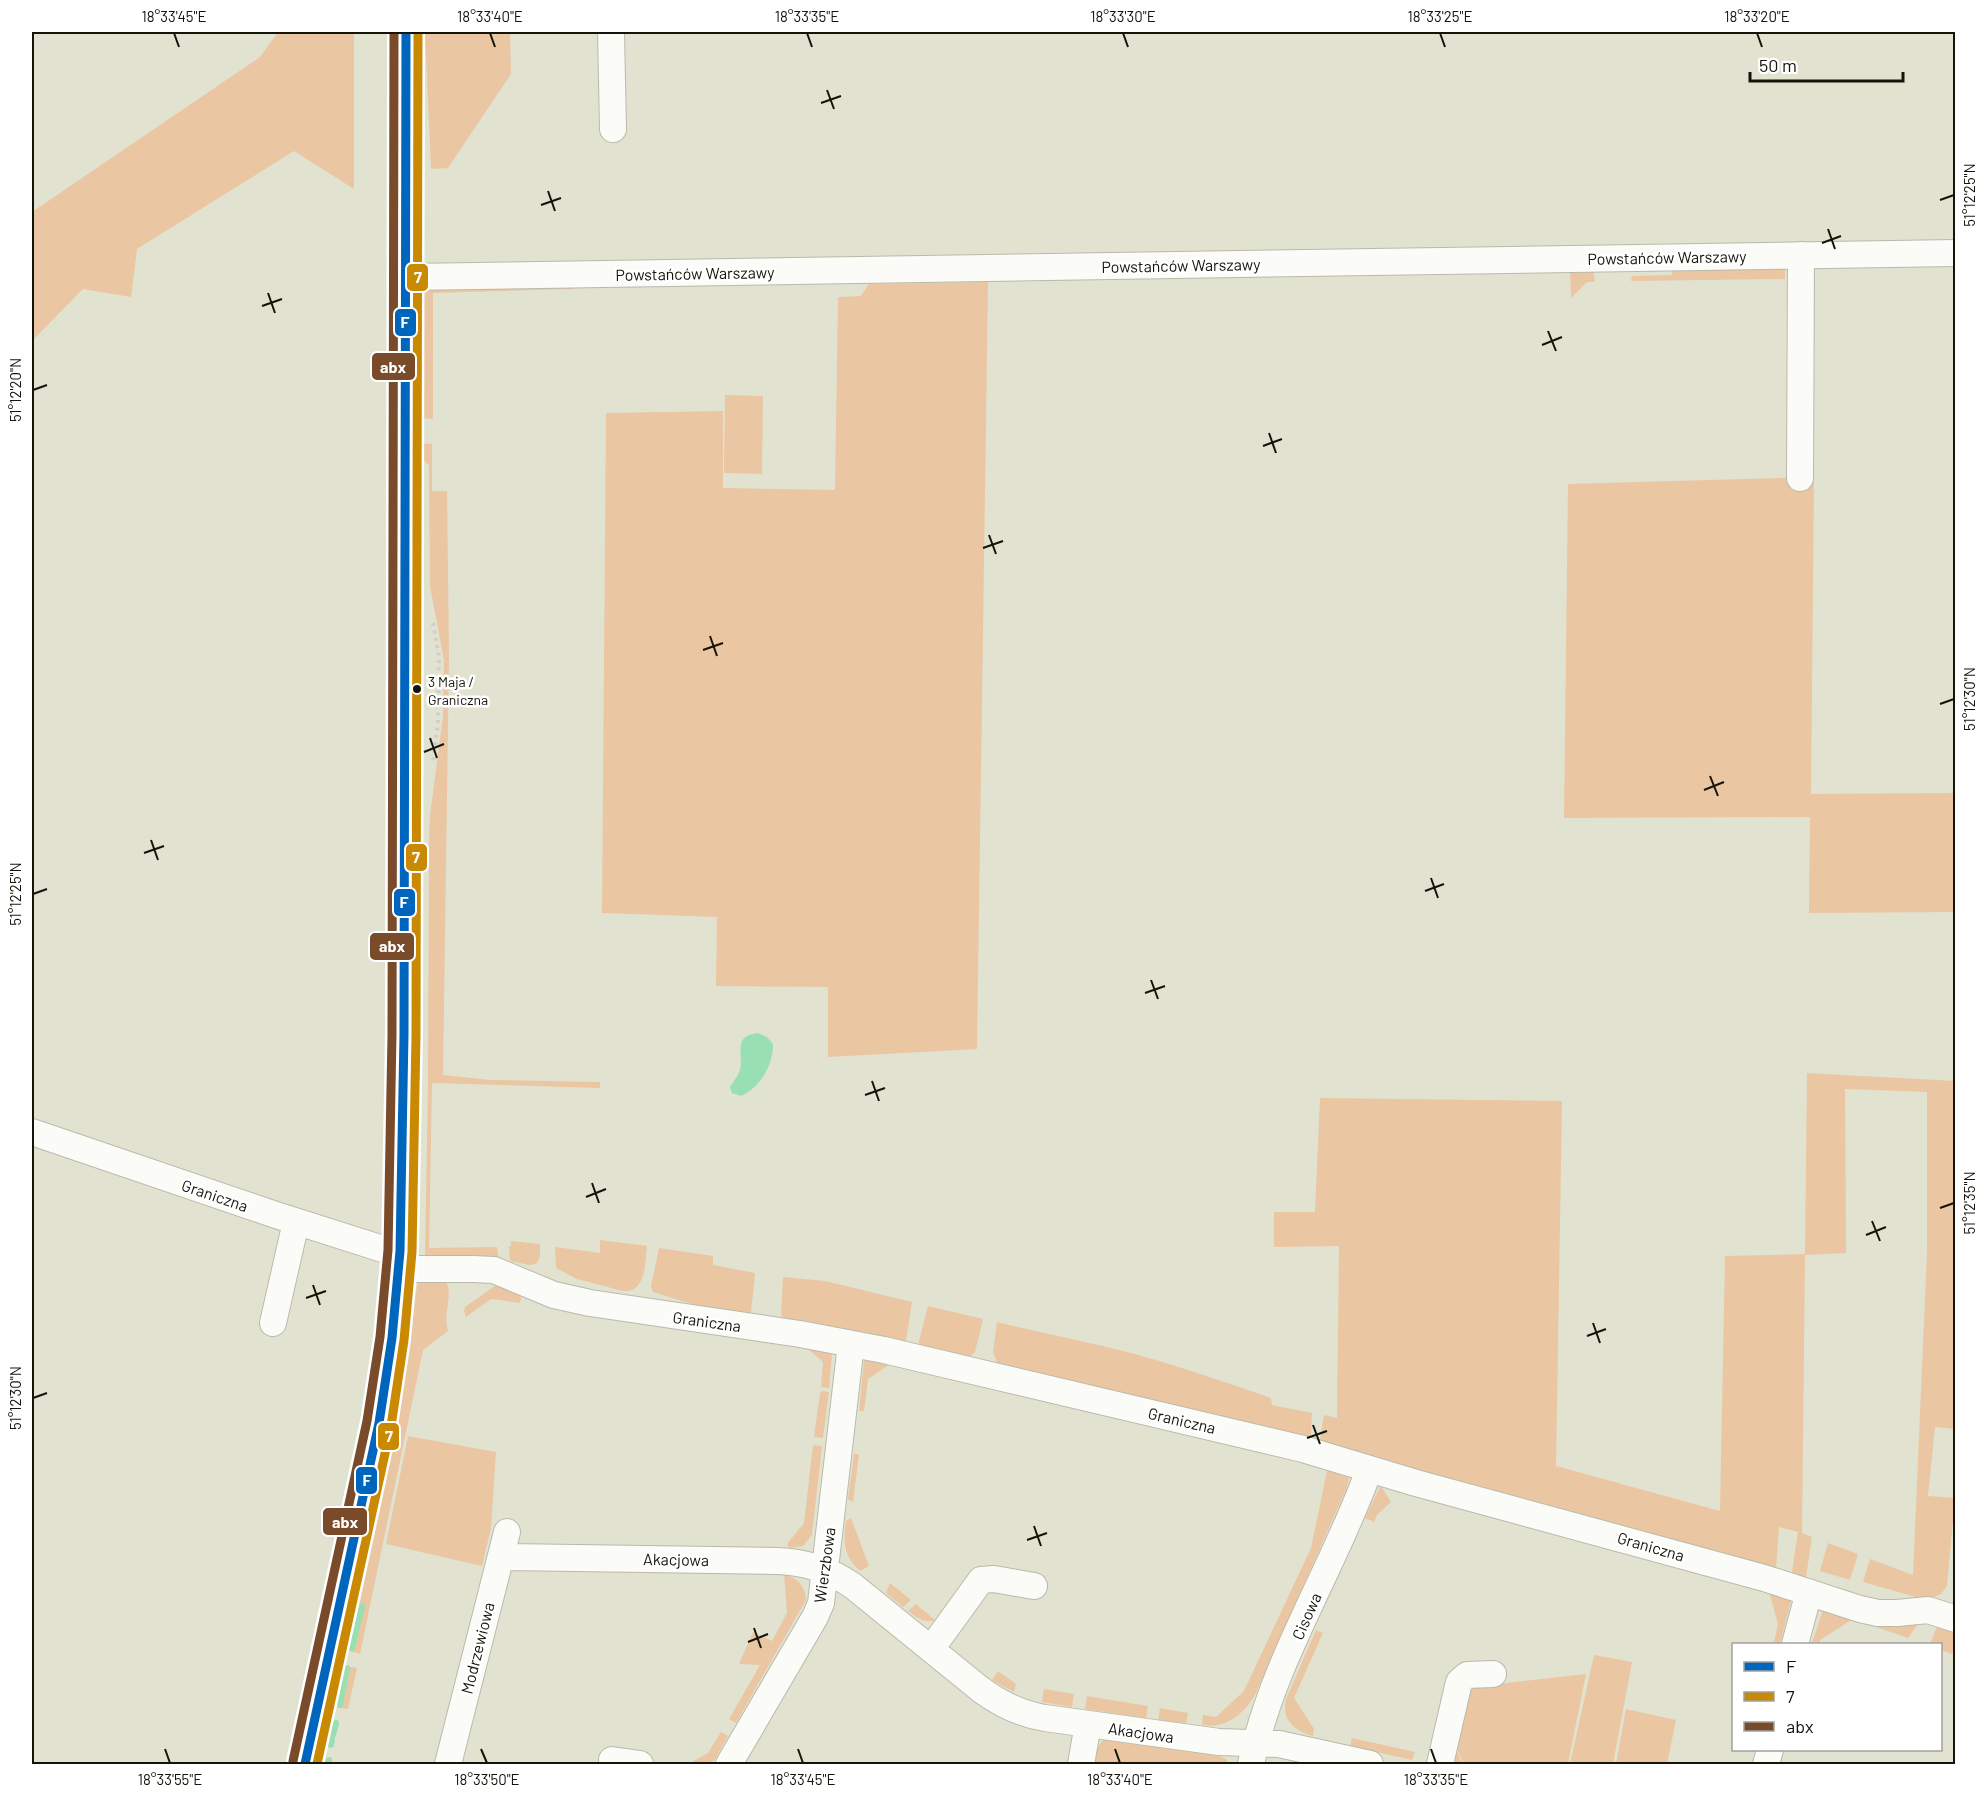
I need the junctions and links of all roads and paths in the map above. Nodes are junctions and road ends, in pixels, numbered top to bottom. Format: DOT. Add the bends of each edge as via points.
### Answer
graph roads {
  1 [pos="406,32"];
  2 [pos="611,32"];
  3 [pos="613,129"];
  4 [pos="1956,253"];
  5 [pos="1801,255"];
  6 [pos="406,277"];
  7 [pos="1800,478"];
  8 [pos="32,1132"];
  9 [pos="296,1222"];
  10 [pos="399,1260"];
  11 [pos="273,1323"];
  12 [pos="851,1344"];
  13 [pos="1369,1470"];
  14 [pos="507,1532"];
  15 [pos="501,1557"];
  16 [pos="825,1571"];
  17 [pos="1034,1586"];
  18 [pos="1809,1592"];
  19 [pos="1956,1619"];
  20 [pos="1795,1643"];
  21 [pos="932,1649"];
  22 [pos="1493,1674"];
  23 [pos="1088,1724"];
  24 [pos="1253,1754"];
  25 [pos="612,1760"];
  26 [pos="733,1763"];
  27 [pos="305,1764"];
  28 [pos="448,1764"];
  29 [pos="640,1764"];
  30 [pos="1081,1764"];
  31 [pos="1370,1764"];
  32 [pos="1440,1764"];
  1 -- 6 [label="main road"];
  2 -- 3 [label="street"];
  4 -- 5 [label="street, Powstańców Warszawy"];
  5 -- 6 [label="street, Powstańców Warszawy"];
  5 -- 7 [label="street"];
  6 -- 10 [label="main road" via="404,1035"];
  8 -- 9 [label="street, Graniczna"];
  9 -- 10 [label="street, Graniczna" via="388,1251"];
  9 -- 11 [label="street"];
  10 -- 12 [label="street, Graniczna" via="494,1270 554,1295 590,1304"];
  10 -- 27 [label="main road" via="379,1424"];
  12 -- 13 [label="street, Graniczna" via="1269,1440"];
  12 -- 16 [label="street, Wierzbowa"];
  13 -- 18 [label="street, Graniczna"];
  13 -- 24 [label="street, Cisowa" via="1271,1696"];
  14 -- 15 [label="street, Modrzewiowa"];
  15 -- 16 [label="street, Akacjowa" via="793,1561"];
  15 -- 28 [label="street, Modrzewiowa"];
  16 -- 21 [label="street, Akacjowa" via="853,1586"];
  16 -- 26 [label="street, Wierzbowa" via="815,1617"];
  17 -- 21 [label="street" via="981,1580"];
  18 -- 19 [label="street, Graniczna" via="1878,1613 1928,1611"];
  18 -- 20 [label="street"];
  21 -- 23 [label="street, Akacjowa" via="1006,1706 1031,1716"];
  22 -- 32 [label="street" via="1467,1675 1459,1682"];
  23 -- 24 [label="street, Akacjowa" via="1219,1742"];
  23 -- 30 [label="street"];
  24 -- 31 [label="street, Akacjowa" via="1293,1746"];
  25 -- 29 [label="street"];
}
